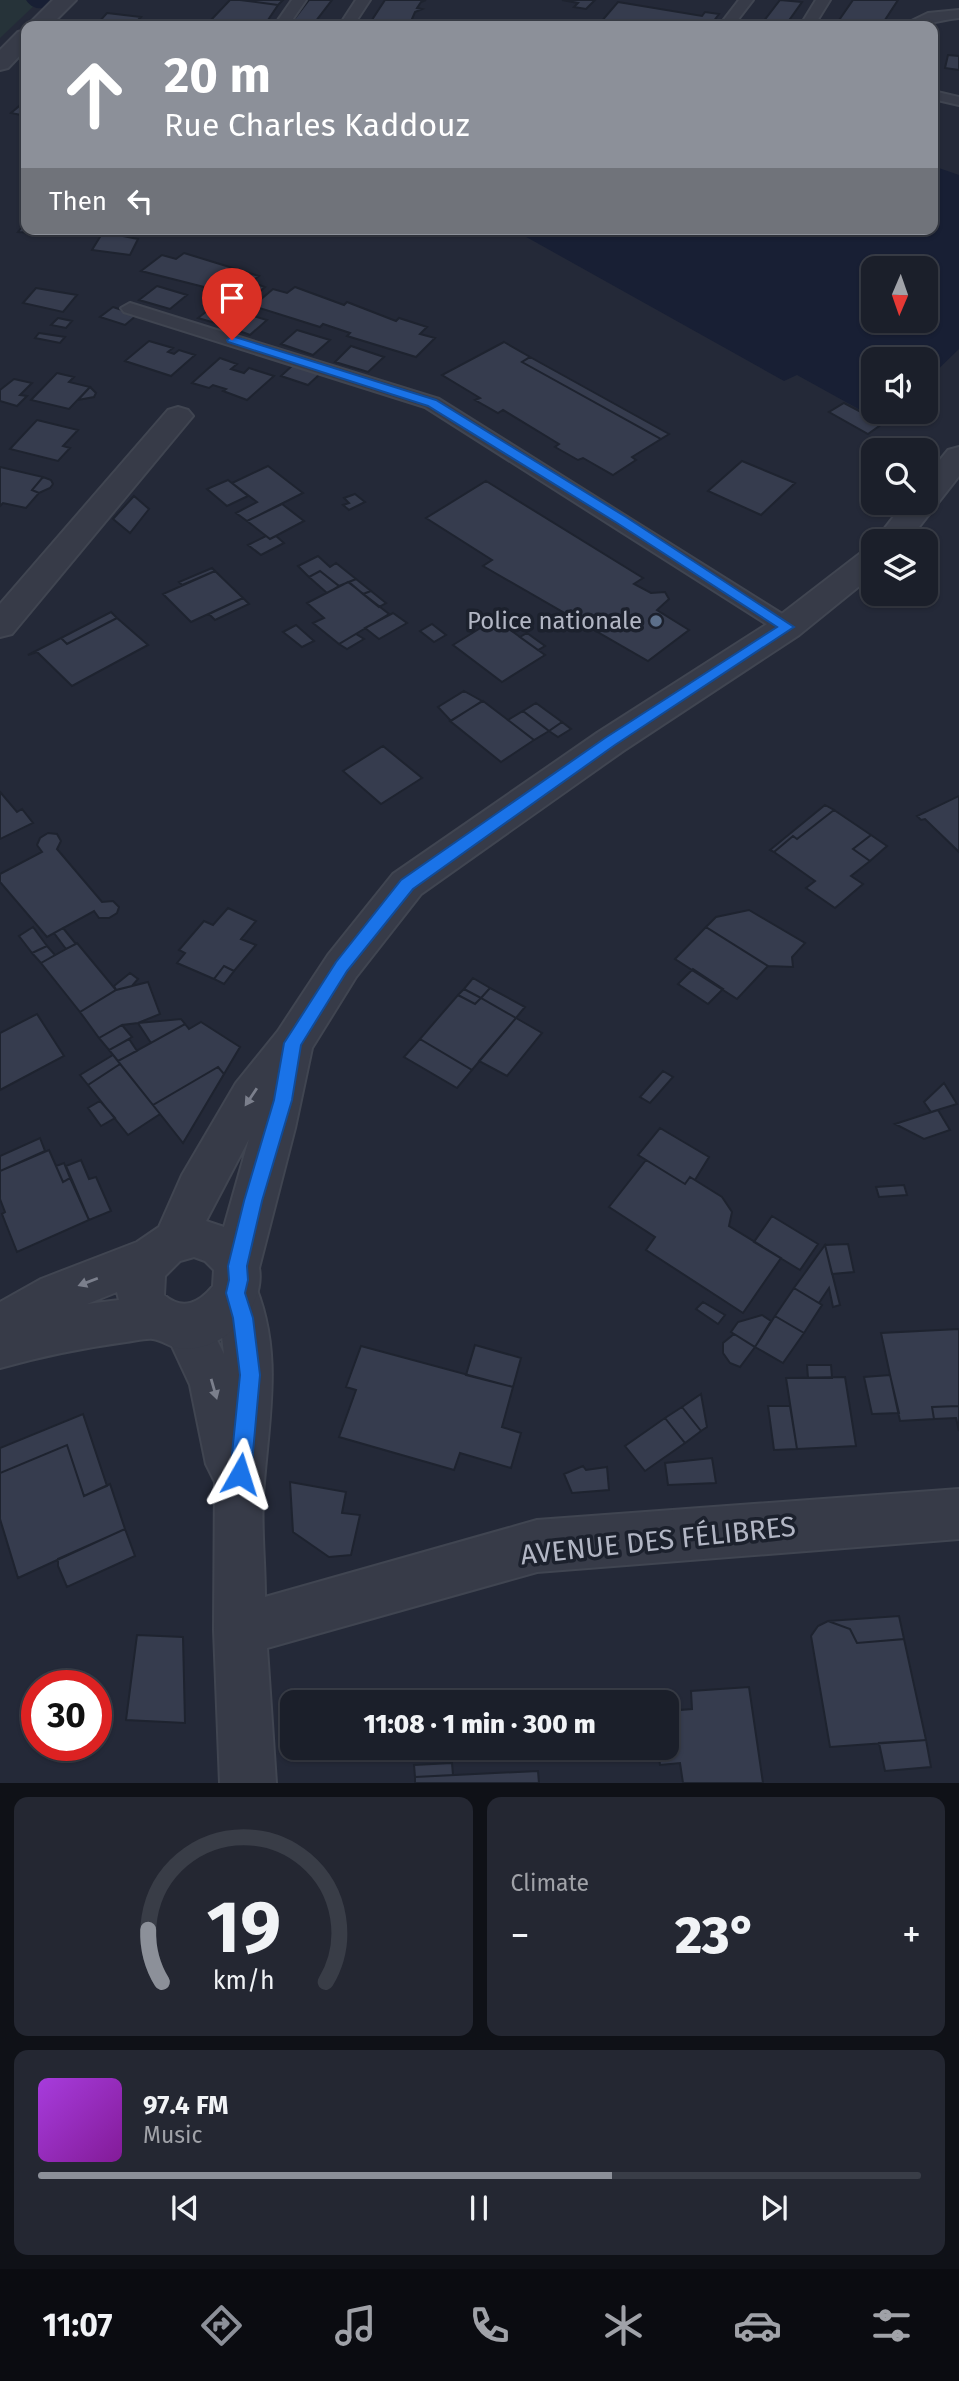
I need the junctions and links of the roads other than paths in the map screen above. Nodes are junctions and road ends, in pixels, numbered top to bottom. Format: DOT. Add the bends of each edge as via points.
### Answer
graph roads {
  1 [pos="65,0"];
  2 [pos="299,0"];
  3 [pos="363,0"];
  4 [pos="746,0"];
  5 [pos="823,0"];
  6 [pos="959,15"];
  7 [pos="43,21"];
  8 [pos="284,21"];
  9 [pos="349,21"];
  10 [pos="730,21"];
  11 [pos="810,21"];
  12 [pos="920,21"];
  13 [pos="21,42"];
  14 [pos="0,62"];
  15 [pos="938,96"];
  16 [pos="959,101"];
  17 [pos="130,308"];
  18 [pos="178,416"];
  19 [pos="959,456"];
  20 [pos="938,482"];
  21 [pos="912,515"];
  22 [pos="901,529"];
  23 [pos="861,568"];
  24 [pos="0,626"];
  25 [pos="787,627"];
  26 [pos="293,1043"];
  27 [pos="163,1249"];
  28 [pos="237,1280"];
  29 [pos="170,1322"];
  30 [pos="0,1327"];
  31 [pos="0,1346"];
  32 [pos="238,1497"];
  33 [pos="959,1514"];
  34 [pos="240,1630"];
  35 [pos="248,1783"];
  1 -- 7 [label="street"];
  2 -- 8 [label="lane"];
  3 -- 9 [label="lane"];
  4 -- 10 [label="lane"];
  5 -- 11 [label="lane"];
  6 -- 12 [label="lane"];
  13 -- 14 [label="street"];
  15 -- 16 [label="lane"];
  17 -- 25 [label="lane" via="432,403"];
  18 -- 24 [label="street"];
  19 -- 20 [label="street"];
  21 -- 22 [label="street"];
  23 -- 25 [label="street"];
  25 -- 26 [label="street" via="610,741 407,884 342,967"];
  26 -- 27 [label="street, one-way" via="251,1096"];
  26 -- 28 [label="street"];
  27 -- 28 [label="street" via="194,1237 214,1240 228,1251"];
  27 -- 29 [label="street" via="142,1273 139,1289 144,1305"];
  27 -- 30 [label="street, one-way" via="57,1294"];
  28 -- 29 [label="street" via="228,1307 216,1318"];
  28 -- 32 [label="street" via="250,1375"];
  29 -- 31 [label="street" via="67,1328"];
  29 -- 32 [label="street, one-way" via="213,1383"];
  32 -- 34 [label="street"];
  33 -- 34 [label="street, AVENUE DES FÉLIBRES" via="537,1546"];
  34 -- 35 [label="street"];
}
